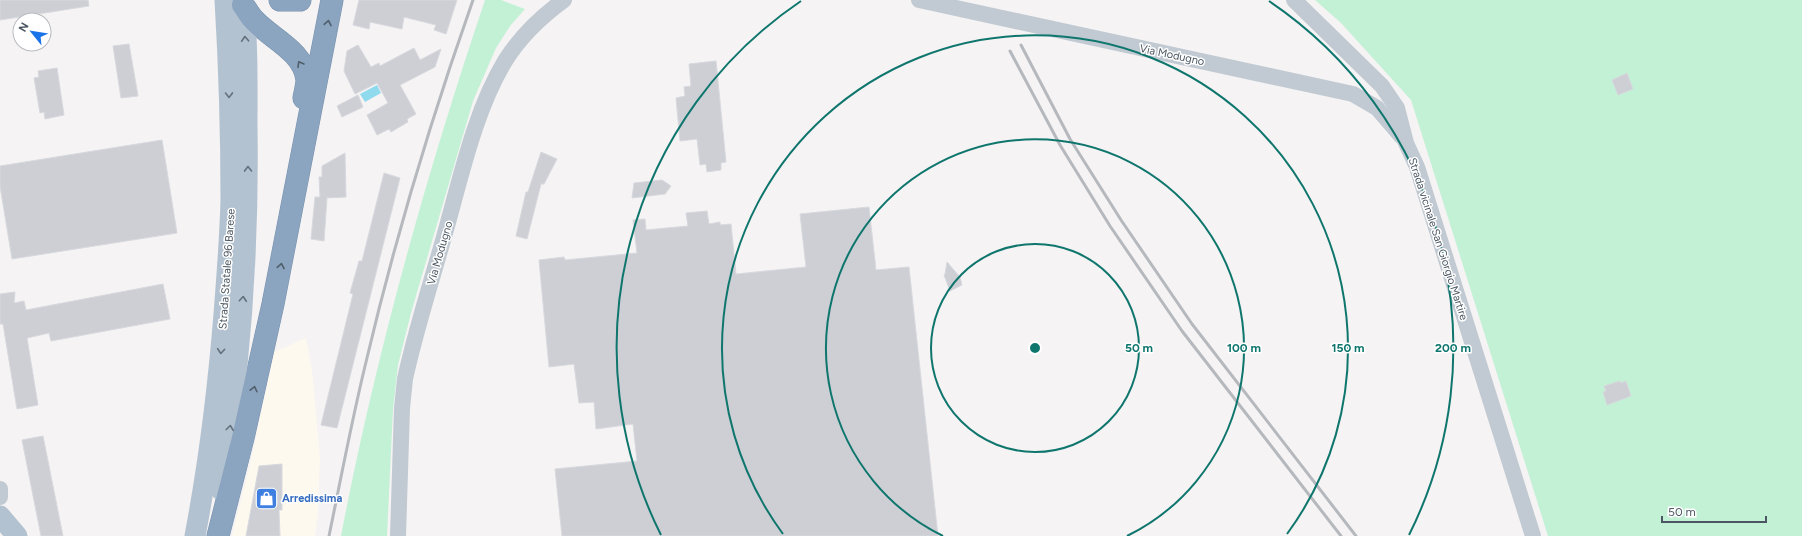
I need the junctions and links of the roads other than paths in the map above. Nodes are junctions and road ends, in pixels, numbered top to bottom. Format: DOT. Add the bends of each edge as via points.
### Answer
graph roads {
  1 [pos="280,0"];
  2 [pos="300,0"];
  3 [pos="332,0"];
  4 [pos="564,0"];
  5 [pos="919,0"];
  6 [pos="1294,0"];
  7 [pos="237,2"];
  8 [pos="305,143"];
  9 [pos="1406,143"];
  10 [pos="207,474"];
  11 [pos="0,489"];
  12 [pos="0,497"];
  13 [pos="0,516"];
  14 [pos="17,536"];
  15 [pos="185,536"];
  16 [pos="195,536"];
  17 [pos="213,536"];
  18 [pos="218,536"];
  19 [pos="398,536"];
  20 [pos="1533,536"];
  1 -- 2 [label="highway"];
  8 -- 3 [label="highway, one-way"];
  4 -- 19 [label="street, Via Modugno" via="520,40 506,60 487,98 463,169 405,379"];
  5 -- 9 [label="street, Via Modugno" via="1354,94 1377,108"];
  6 -- 9 [label="street, Strada vicinale San Giorgio Martire" via="1382,86 1397,108"];
  8 -- 7 [label="highway, one-way" via="304,97 307,80 303,67 286,46 254,20"];
  7 -- 10 [label="main road, Strada Statale 96 Barese, one-way" via="228,65 231,200 228,273 218,388"];
  17 -- 7 [label="main road, Strada Statale 96 Barese, one-way" via="237,376 246,263 247,89"];
  18 -- 8 [label="highway, one-way" via="274,304"];
  9 -- 20 [label="street, Strada vicinale San Giorgio Martire" via="1417,167"];
  10 -- 15 [label="main road"];
  10 -- 16 [label="main road, Strada Statale 96 Barese"];
  11 -- 12 [label="street"];
  13 -- 14 [label="main road"];
}
